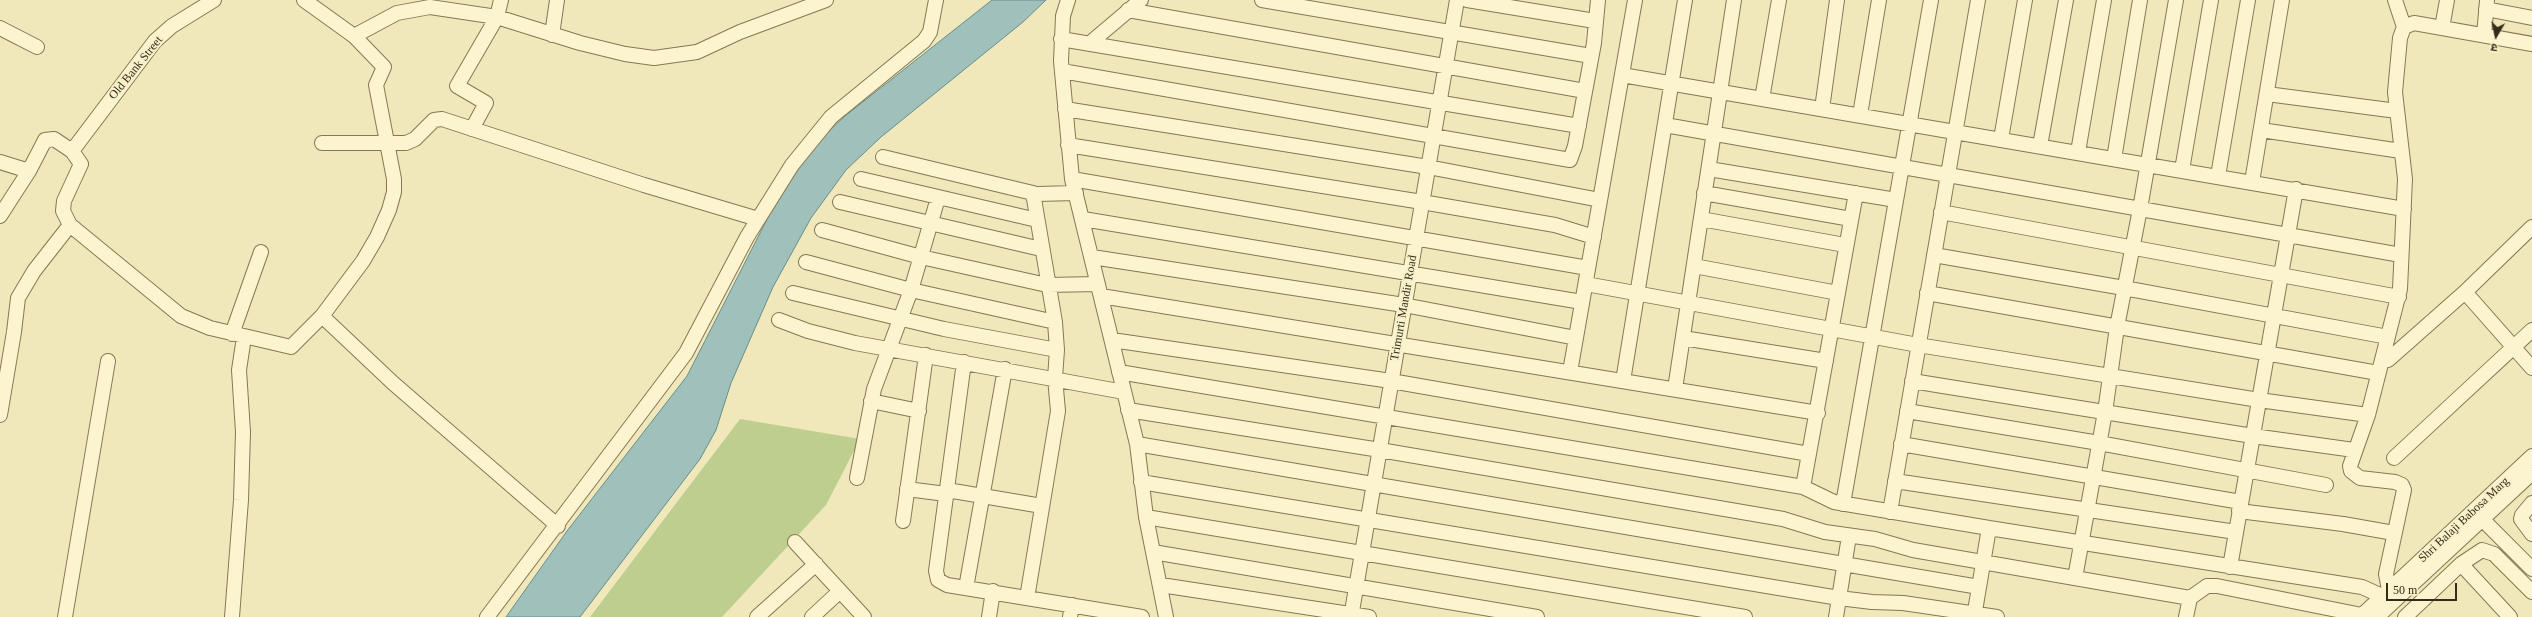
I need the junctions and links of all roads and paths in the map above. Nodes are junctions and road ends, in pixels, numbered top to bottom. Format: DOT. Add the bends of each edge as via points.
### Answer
graph roads {
  1 [pos="214,0"];
  2 [pos="304,0"];
  3 [pos="501,0"];
  4 [pos="557,0"];
  5 [pos="826,0"];
  6 [pos="936,0"];
  7 [pos="1068,0"];
  8 [pos="1141,0"];
  9 [pos="1262,0"];
  10 [pos="1457,0"];
  11 [pos="1467,0"];
  12 [pos="1598,0"];
  13 [pos="1635,0"];
  14 [pos="1685,0"];
  15 [pos="1734,0"];
  16 [pos="1779,0"];
  17 [pos="1837,0"];
  18 [pos="1879,0"];
  19 [pos="1931,0"];
  20 [pos="1978,0"];
  21 [pos="2025,0"];
  22 [pos="2066,0"];
  23 [pos="2104,0"];
  24 [pos="2140,0"];
  25 [pos="2176,0"];
  26 [pos="2211,0"];
  27 [pos="2248,0"];
  28 [pos="2282,0"];
  29 [pos="2395,0"];
  30 [pos="2408,0"];
  31 [pos="2446,0"];
  32 [pos="429,4"];
  33 [pos="2486,5"];
  34 [pos="1128,10"];
  35 [pos="497,17"];
  36 [pos="2532,18"];
  37 [pos="1595,21"];
  38 [pos="2404,27"];
  39 [pos="0,28"];
  40 [pos="2442,28"];
  41 [pos="1451,34"];
  42 [pos="552,35"];
  43 [pos="2484,35"];
  44 [pos="354,36"];
  45 [pos="1061,39"];
  46 [pos="1090,43"];
  47 [pos="2532,44"];
  48 [pos="37,47"];
  49 [pos="1591,56"];
  50 [pos="1445,66"];
  51 [pos="1062,71"];
  52 [pos="1622,75"];
  53 [pos="1671,84"];
  54 [pos="1585,91"];
  55 [pos="1720,92"];
  56 [pos="2267,94"];
  57 [pos="1762,99"];
  58 [pos="1439,103"];
  59 [pos="1065,109"];
  60 [pos="1822,109"];
  61 [pos="2397,111"];
  62 [pos="1860,116"];
  63 [pos="1910,124"];
  64 [pos="1664,125"];
  65 [pos="1579,126"];
  66 [pos="472,129"];
  67 [pos="2261,130"];
  68 [pos="1955,132"];
  69 [pos="1714,134"];
  70 [pos="1433,137"];
  71 [pos="2001,139"];
  72 [pos="322,143"];
  73 [pos="386,143"];
  74 [pos="1068,144"];
  75 [pos="2040,146"];
  76 [pos="72,151"];
  77 [pos="2402,151"];
  78 [pos="2078,152"];
  79 [pos="883,157"];
  80 [pos="2114,159"];
  81 [pos="0,162"];
  82 [pos="2148,164"];
  83 [pos="1428,167"];
  84 [pos="1902,167"];
  85 [pos="1708,169"];
  86 [pos="2182,170"];
  87 [pos="29,171"];
  88 [pos="1948,175"];
  89 [pos="2218,176"];
  90 [pos="861,179"];
  91 [pos="2252,182"];
  92 [pos="1074,186"];
  93 [pos="2296,189"];
  94 [pos="1033,193"];
  95 [pos="1704,193"];
  96 [pos="1856,193"];
  97 [pos="938,198"];
  98 [pos="1600,200"];
  99 [pos="1896,200"];
  100 [pos="840,202"];
  101 [pos="1422,202"];
  102 [pos="2140,209"];
  103 [pos="2404,209"];
  104 [pos="1941,212"];
  105 [pos="0,216"];
  106 [pos="758,219"];
  107 [pos="1083,219"];
  108 [pos="1701,219"];
  109 [pos="1036,220"];
  110 [pos="1851,220"];
  111 [pos="931,223"];
  112 [pos="70,225"];
  113 [pos="2532,228"];
  114 [pos="822,230"];
  115 [pos="2289,236"];
  116 [pos="1594,237"];
  117 [pos="1416,238"];
  118 [pos="1845,245"];
  119 [pos="2133,246"];
  120 [pos="1041,249"];
  121 [pos="261,252"];
  122 [pos="1934,255"];
  123 [pos="2401,255"];
  124 [pos="921,257"];
  125 [pos="1092,257"];
  126 [pos="806,262"];
  127 [pos="1694,266"];
  128 [pos="1588,268"];
  129 [pos="1410,272"];
  130 [pos="2282,274"];
  131 [pos="1586,284"];
  132 [pos="1047,285"];
  133 [pos="2124,288"];
  134 [pos="911,290"];
  135 [pos="1099,290"];
  136 [pos="793,292"];
  137 [pos="2464,292"];
  138 [pos="1838,293"];
  139 [pos="1927,293"];
  140 [pos="1637,294"];
  141 [pos="2400,297"];
  142 [pos="1582,302"];
  143 [pos="1688,303"];
  144 [pos="1404,305"];
  145 [pos="322,316"];
  146 [pos="2274,316"];
  147 [pos="779,320"];
  148 [pos="900,320"];
  149 [pos="1055,322"];
  150 [pos="2117,327"];
  151 [pos="1832,329"];
  152 [pos="2532,330"];
  153 [pos="238,335"];
  154 [pos="1873,336"];
  155 [pos="2388,337"];
  156 [pos="1576,338"];
  157 [pos="1683,338"];
  158 [pos="1112,340"];
  159 [pos="1398,344"];
  160 [pos="1918,345"];
  161 [pos="2513,348"];
  162 [pos="890,350"];
  163 [pos="1057,350"];
  164 [pos="2267,353"];
  165 [pos="926,355"];
  166 [pos="2388,360"];
  167 [pos="108,361"];
  168 [pos="964,362"];
  169 [pos="1826,362"];
  170 [pos="2532,368"];
  171 [pos="1005,369"];
  172 [pos="1119,372"];
  173 [pos="1570,372"];
  174 [pos="2378,374"];
  175 [pos="2109,376"];
  176 [pos="3,377"];
  177 [pos="1055,378"];
  178 [pos="1391,381"];
  179 [pos="1623,381"];
  180 [pos="1912,381"];
  181 [pos="1675,389"];
  182 [pos="1124,392"];
  183 [pos="2259,400"];
  184 [pos="871,401"];
  185 [pos="1128,410"];
  186 [pos="918,411"];
  187 [pos="1907,411"];
  188 [pos="2105,412"];
  189 [pos="1818,413"];
  190 [pos="0,415"];
  191 [pos="1385,415"];
  192 [pos="2368,415"];
  193 [pos="2252,436"];
  194 [pos="2099,443"];
  195 [pos="1137,444"];
  196 [pos="1901,444"];
  197 [pos="1380,450"];
  198 [pos="2354,450"];
  199 [pos="1809,454"];
  200 [pos="2532,456"];
  201 [pos="2394,458"];
  202 [pos="2247,470"];
  203 [pos="2532,473"];
  204 [pos="2093,476"];
  205 [pos="857,478"];
  206 [pos="1895,480"];
  207 [pos="1142,482"];
  208 [pos="2326,485"];
  209 [pos="1374,486"];
  210 [pos="1803,487"];
  211 [pos="907,488"];
  212 [pos="947,492"];
  213 [pos="983,496"];
  214 [pos="2532,503"];
  215 [pos="1843,504"];
  216 [pos="1042,506"];
  217 [pos="2240,506"];
  218 [pos="2087,510"];
  219 [pos="1890,512"];
  220 [pos="2479,515"];
  221 [pos="1146,517"];
  222 [pos="903,521"];
  223 [pos="1367,521"];
  224 [pos="558,526"];
  225 [pos="1989,528"];
  226 [pos="2236,532"];
  227 [pos="2394,533"];
  228 [pos="2532,534"];
  229 [pos="1849,536"];
  230 [pos="796,542"];
  231 [pos="2082,543"];
  232 [pos="1153,552"];
  233 [pos="1362,553"];
  234 [pos="1983,562"];
  235 [pos="816,564"];
  236 [pos="1845,564"];
  237 [pos="2461,564"];
  238 [pos="2230,567"];
  239 [pos="2532,569"];
  240 [pos="2075,578"];
  241 [pos="1160,585"];
  242 [pos="1356,586"];
  243 [pos="1979,587"];
  244 [pos="966,588"];
  245 [pos="840,590"];
  246 [pos="993,591"];
  247 [pos="2532,592"];
  248 [pos="2386,593"];
  249 [pos="1027,598"];
  250 [pos="1839,598"];
  251 [pos="2190,598"];
  252 [pos="1071,611"];
  253 [pos="1113,615"];
  254 [pos="1974,615"];
  255 [pos="1351,616"];
  256 [pos="2361,616"];
  257 [pos="65,617"];
  258 [pos="232,617"];
  259 [pos="487,617"];
  260 [pos="757,617"];
  261 [pos="812,617"];
  262 [pos="864,617"];
  263 [pos="989,617"];
  264 [pos="1142,617"];
  265 [pos="1166,617"];
  266 [pos="1369,617"];
  267 [pos="1537,617"];
  268 [pos="1745,617"];
  269 [pos="1836,617"];
  270 [pos="1997,617"];
  271 [pos="2186,617"];
  272 [pos="2377,617"];
  273 [pos="2405,617"];
  274 [pos="2510,617"];
  1 -- 76 [label="street, Old Bank Street" via="172,26 155,41"];
  2 -- 44 [label="street"];
  3 -- 35 [label="street"];
  4 -- 42 [label="street"];
  5 -- 42 [label="street" via="740,32 697,52 669,57 654,58 625,54"];
  6 -- 106 [label="street" via="930,32 924,41 831,117 792,165"];
  7 -- 45 [label="street" via="1063,16"];
  8 -- 34 [label="street"];
  9 -- 41 [label="street"];
  10 -- 41 [label="street, Trimurti Mandir Road"];
  11 -- 37 [label="street"];
  12 -- 37 [label="street"];
  13 -- 52 [label="street"];
  14 -- 53 [label="street"];
  15 -- 55 [label="street"];
  16 -- 57 [label="street"];
  17 -- 60 [label="street"];
  18 -- 62 [label="street"];
  19 -- 63 [label="street"];
  20 -- 68 [label="street"];
  21 -- 71 [label="street"];
  22 -- 75 [label="street"];
  23 -- 78 [label="street"];
  24 -- 80 [label="street"];
  25 -- 82 [label="street"];
  26 -- 86 [label="street"];
  27 -- 89 [label="street"];
  28 -- 56 [label="street"];
  29 -- 30 [label="street"];
  29 -- 38 [label="street"];
  31 -- 40 [label="street"];
  32 -- 35 [label="street"];
  32 -- 44 [label="street" via="397,13"];
  33 -- 36 [label="street"];
  33 -- 43 [label="street"];
  34 -- 46 [label="street"];
  34 -- 50 [label="street"];
  35 -- 42 [label="street"];
  35 -- 66 [label="street" via="457,86 486,103"];
  37 -- 49 [label="street"];
  38 -- 40 [label="street" via="2414,23"];
  38 -- 61 [label="street" via="2395,77"];
  39 -- 48 [label="street"];
  40 -- 43 [label="street"];
  41 -- 49 [label="street"];
  41 -- 50 [label="street, Trimurti Mandir Road"];
  43 -- 47 [label="street"];
  44 -- 73 [label="street" via="384,67 376,86"];
  45 -- 46 [label="street"];
  45 -- 51 [label="street"];
  46 -- 58 [label="street"];
  49 -- 54 [label="street"];
  50 -- 54 [label="street"];
  50 -- 58 [label="street, Trimurti Mandir Road"];
  51 -- 59 [label="street"];
  51 -- 70 [label="street"];
  52 -- 53 [label="street"];
  52 -- 98 [label="street"];
  53 -- 55 [label="street"];
  53 -- 64 [label="street"];
  54 -- 65 [label="street"];
  55 -- 57 [label="street"];
  55 -- 69 [label="street"];
  56 -- 61 [label="street"];
  56 -- 67 [label="street"];
  57 -- 60 [label="street"];
  58 -- 65 [label="street"];
  58 -- 70 [label="street, Trimurti Mandir Road"];
  59 -- 74 [label="street"];
  59 -- 83 [label="street"];
  60 -- 62 [label="street"];
  61 -- 77 [label="street"];
  62 -- 63 [label="street"];
  63 -- 68 [label="street"];
  63 -- 84 [label="street"];
  64 -- 69 [label="street"];
  64 -- 140 [label="street"];
  65 -- 70 [label="street" via="1570,160"];
  66 -- 73 [label="street" via="437,119 411,142"];
  66 -- 106 [label="street"];
  67 -- 77 [label="street"];
  67 -- 91 [label="street"];
  68 -- 71 [label="street"];
  68 -- 88 [label="street"];
  69 -- 84 [label="street"];
  69 -- 85 [label="street"];
  70 -- 83 [label="street, Trimurti Mandir Road"];
  71 -- 75 [label="street"];
  72 -- 73 [label="street"];
  73 -- 145 [label="street" via="394,180 389,210 363,261"];
  74 -- 92 [label="street"];
  74 -- 101 [label="street"];
  75 -- 78 [label="street"];
  76 -- 87 [label="street" via="48,138"];
  76 -- 112 [label="street" via="81,164 64,201 63,211"];
  77 -- 103 [label="street" via="2405,179"];
  78 -- 80 [label="street"];
  79 -- 94 [label="street"];
  80 -- 82 [label="street"];
  81 -- 87 [label="street"];
  82 -- 86 [label="street"];
  82 -- 102 [label="street"];
  83 -- 98 [label="street"];
  83 -- 101 [label="street, Trimurti Mandir Road"];
  84 -- 88 [label="street"];
  84 -- 99 [label="street"];
  85 -- 95 [label="street"];
  85 -- 96 [label="street"];
  86 -- 89 [label="street"];
  87 -- 105 [label="street"];
  88 -- 102 [label="street"];
  88 -- 104 [label="street"];
  89 -- 91 [label="street"];
  90 -- 97 [label="street"];
  91 -- 93 [label="street"];
  92 -- 94 [label="street" via="1049,195"];
  92 -- 107 [label="street"];
  92 -- 117 [label="street"];
  93 -- 103 [label="street"];
  93 -- 115 [label="street"];
  94 -- 109 [label="street"];
  95 -- 108 [label="street"];
  95 -- 110 [label="street"];
  96 -- 99 [label="street"];
  96 -- 110 [label="street"];
  97 -- 109 [label="street"];
  97 -- 111 [label="street"];
  98 -- 116 [label="street"];
  99 -- 154 [label="street"];
  100 -- 111 [label="street"];
  101 -- 116 [label="street" via="1555,225"];
  101 -- 117 [label="street, Trimurti Mandir Road"];
  102 -- 115 [label="street"];
  102 -- 119 [label="street"];
  103 -- 123 [label="street"];
  104 -- 119 [label="street"];
  104 -- 122 [label="street"];
  106 -- 224 [label="street" via="686,353"];
  107 -- 125 [label="street"];
  107 -- 129 [label="street"];
  108 -- 118 [label="street"];
  108 -- 127 [label="street"];
  109 -- 120 [label="street"];
  110 -- 118 [label="street"];
  111 -- 120 [label="street"];
  111 -- 124 [label="street"];
  112 -- 153 [label="street" via="181,316 210,328"];
  112 -- 176 [label="street" via="34,271 18,298"];
  113 -- 137 [label="street"];
  114 -- 124 [label="street"];
  115 -- 123 [label="street"];
  115 -- 130 [label="street"];
  116 -- 128 [label="street"];
  117 -- 128 [label="street"];
  117 -- 129 [label="street, Trimurti Mandir Road"];
  118 -- 138 [label="street"];
  119 -- 130 [label="street"];
  119 -- 133 [label="street"];
  120 -- 132 [label="street"];
  121 -- 153 [label="street"];
  122 -- 133 [label="street"];
  122 -- 139 [label="street"];
  123 -- 141 [label="street"];
  124 -- 132 [label="street"];
  124 -- 134 [label="street"];
  125 -- 135 [label="street"];
  125 -- 144 [label="street"];
  126 -- 134 [label="street"];
  127 -- 138 [label="street"];
  127 -- 143 [label="street"];
  128 -- 131 [label="street"];
  129 -- 142 [label="street"];
  129 -- 144 [label="street, Trimurti Mandir Road"];
  130 -- 141 [label="street"];
  130 -- 146 [label="street"];
  131 -- 140 [label="street"];
  131 -- 142 [label="street"];
  132 -- 135 [label="street"];
  132 -- 149 [label="street"];
  133 -- 146 [label="street"];
  133 -- 150 [label="street"];
  134 -- 148 [label="street"];
  134 -- 149 [label="street"];
  135 -- 158 [label="street"];
  135 -- 159 [label="street"];
  136 -- 148 [label="street"];
  137 -- 161 [label="street"];
  137 -- 166 [label="street"];
  138 -- 151 [label="street"];
  139 -- 150 [label="street"];
  139 -- 160 [label="street"];
  140 -- 143 [label="street"];
  140 -- 179 [label="street"];
  141 -- 155 [label="street"];
  142 -- 156 [label="street"];
  143 -- 151 [label="street"];
  143 -- 157 [label="street"];
  144 -- 156 [label="street"];
  144 -- 159 [label="street, Trimurti Mandir Road"];
  145 -- 153 [label="street" via="291,347"];
  145 -- 224 [label="street" via="393,383"];
  146 -- 155 [label="street"];
  146 -- 164 [label="street"];
  147 -- 162 [label="street" via="826,336"];
  148 -- 162 [label="street"];
  148 -- 163 [label="street"];
  149 -- 163 [label="street"];
  150 -- 164 [label="street"];
  150 -- 175 [label="street"];
  151 -- 154 [label="street"];
  151 -- 169 [label="street"];
  152 -- 161 [label="street"];
  153 -- 258 [label="street" via="243,432 241,500"];
  154 -- 160 [label="street"];
  154 -- 215 [label="street"];
  155 -- 174 [label="street"];
  156 -- 173 [label="street"];
  157 -- 169 [label="street"];
  157 -- 181 [label="street"];
  158 -- 172 [label="street"];
  158 -- 178 [label="street"];
  159 -- 173 [label="street"];
  159 -- 178 [label="street, Trimurti Mandir Road"];
  160 -- 175 [label="street"];
  160 -- 180 [label="street"];
  161 -- 170 [label="street"];
  161 -- 201 [label="street"];
  162 -- 165 [label="street"];
  162 -- 184 [label="street"];
  163 -- 177 [label="street"];
  164 -- 174 [label="street"];
  164 -- 183 [label="street"];
  165 -- 168 [label="street"];
  165 -- 186 [label="street"];
  167 -- 257 [label="street"];
  168 -- 171 [label="street"];
  168 -- 212 [label="street"];
  169 -- 189 [label="street"];
  171 -- 177 [label="street"];
  171 -- 213 [label="street"];
  172 -- 182 [label="street"];
  172 -- 191 [label="street"];
  173 -- 179 [label="street"];
  174 -- 192 [label="street"];
  175 -- 183 [label="street"];
  175 -- 188 [label="street"];
  176 -- 190 [label="street"];
  177 -- 182 [label="street"];
  177 -- 216 [label="street" via="1058,424"];
  178 -- 191 [label="street, Trimurti Mandir Road"];
  178 -- 199 [label="street"];
  179 -- 181 [label="street"];
  180 -- 187 [label="street"];
  180 -- 188 [label="street"];
  181 -- 189 [label="street"];
  182 -- 185 [label="street"];
  183 -- 192 [label="street"];
  183 -- 193 [label="street"];
  184 -- 186 [label="street"];
  184 -- 205 [label="street"];
  185 -- 195 [label="street"];
  185 -- 197 [label="street"];
  186 -- 211 [label="street"];
  187 -- 194 [label="street"];
  187 -- 196 [label="street"];
  188 -- 193 [label="street"];
  188 -- 194 [label="street"];
  189 -- 199 [label="street"];
  191 -- 197 [label="street, Trimurti Mandir Road"];
  191 -- 210 [label="street"];
  192 -- 198 [label="street"];
  193 -- 198 [label="street"];
  193 -- 202 [label="street"];
  194 -- 202 [label="street"];
  194 -- 204 [label="street"];
  195 -- 207 [label="street"];
  195 -- 209 [label="street"];
  196 -- 204 [label="street"];
  196 -- 206 [label="street"];
  197 -- 209 [label="street, Trimurti Mandir Road"];
  197 -- 229 [label="street" via="1783,519 1825,532"];
  198 -- 227 [label="street" via="2350,466 2355,475 2402,485 2404,496"];
  199 -- 210 [label="street"];
  200 -- 220 [label="street, Shri Balaji Babosa Marg"];
  202 -- 208 [label="street"];
  202 -- 217 [label="street"];
  203 -- 220 [label="street, Shri Balaji Babosa Marg"];
  204 -- 217 [label="street"];
  204 -- 218 [label="street"];
  206 -- 218 [label="street"];
  206 -- 219 [label="street"];
  207 -- 221 [label="street"];
  207 -- 223 [label="street"];
  209 -- 223 [label="street, Trimurti Mandir Road"];
  209 -- 236 [label="street"];
  210 -- 215 [label="street"];
  211 -- 212 [label="street"];
  211 -- 222 [label="street"];
  212 -- 213 [label="street"];
  212 -- 244 [label="street" via="937,576 942,584"];
  213 -- 216 [label="street"];
  213 -- 244 [label="street"];
  214 -- 228 [label="street" via="2521,519"];
  215 -- 219 [label="street"];
  216 -- 249 [label="street"];
  217 -- 226 [label="street"];
  217 -- 227 [label="street"];
  218 -- 226 [label="street"];
  218 -- 231 [label="street"];
  219 -- 225 [label="street"];
  220 -- 239 [label="street"];
  220 -- 248 [label="street, Shri Balaji Babosa Marg"];
  220 -- 272 [label="street, Shri Balaji Babosa Marg"];
  221 -- 232 [label="street"];
  221 -- 233 [label="street"];
  223 -- 233 [label="street, Trimurti Mandir Road"];
  223 -- 250 [label="street"];
  224 -- 259 [label="street"];
  225 -- 231 [label="street"];
  225 -- 234 [label="street"];
  226 -- 238 [label="street"];
  227 -- 248 [label="street" via="2386,574"];
  229 -- 234 [label="street"];
  229 -- 236 [label="street"];
  230 -- 235 [label="street"];
  231 -- 238 [label="street"];
  231 -- 240 [label="street"];
  232 -- 241 [label="street"];
  232 -- 242 [label="street"];
  233 -- 242 [label="street, Trimurti Mandir Road"];
  233 -- 268 [label="street"];
  234 -- 240 [label="street"];
  234 -- 243 [label="street"];
  235 -- 245 [label="street"];
  235 -- 260 [label="street"];
  236 -- 243 [label="street"];
  236 -- 250 [label="street"];
  237 -- 247 [label="street" via="2477,553 2487,550"];
  237 -- 273 [label="street"];
  237 -- 274 [label="street"];
  238 -- 248 [label="street"];
  240 -- 251 [label="street"];
  241 -- 255 [label="street"];
  241 -- 265 [label="street"];
  242 -- 255 [label="street, Trimurti Mandir Road"];
  242 -- 267 [label="street"];
  243 -- 254 [label="street"];
  244 -- 246 [label="street"];
  245 -- 261 [label="street"];
  245 -- 262 [label="street"];
  246 -- 249 [label="street"];
  246 -- 263 [label="street"];
  248 -- 256 [label="street, Shri Balaji Babosa Marg"];
  249 -- 252 [label="street"];
  250 -- 254 [label="street" via="1903,603"];
  250 -- 269 [label="street"];
  251 -- 256 [label="street" via="2207,586 2217,586"];
  251 -- 271 [label="street"];
  252 -- 253 [label="street"];
  253 -- 264 [label="street"];
  254 -- 270 [label="street"];
  255 -- 266 [label="street"];
}
